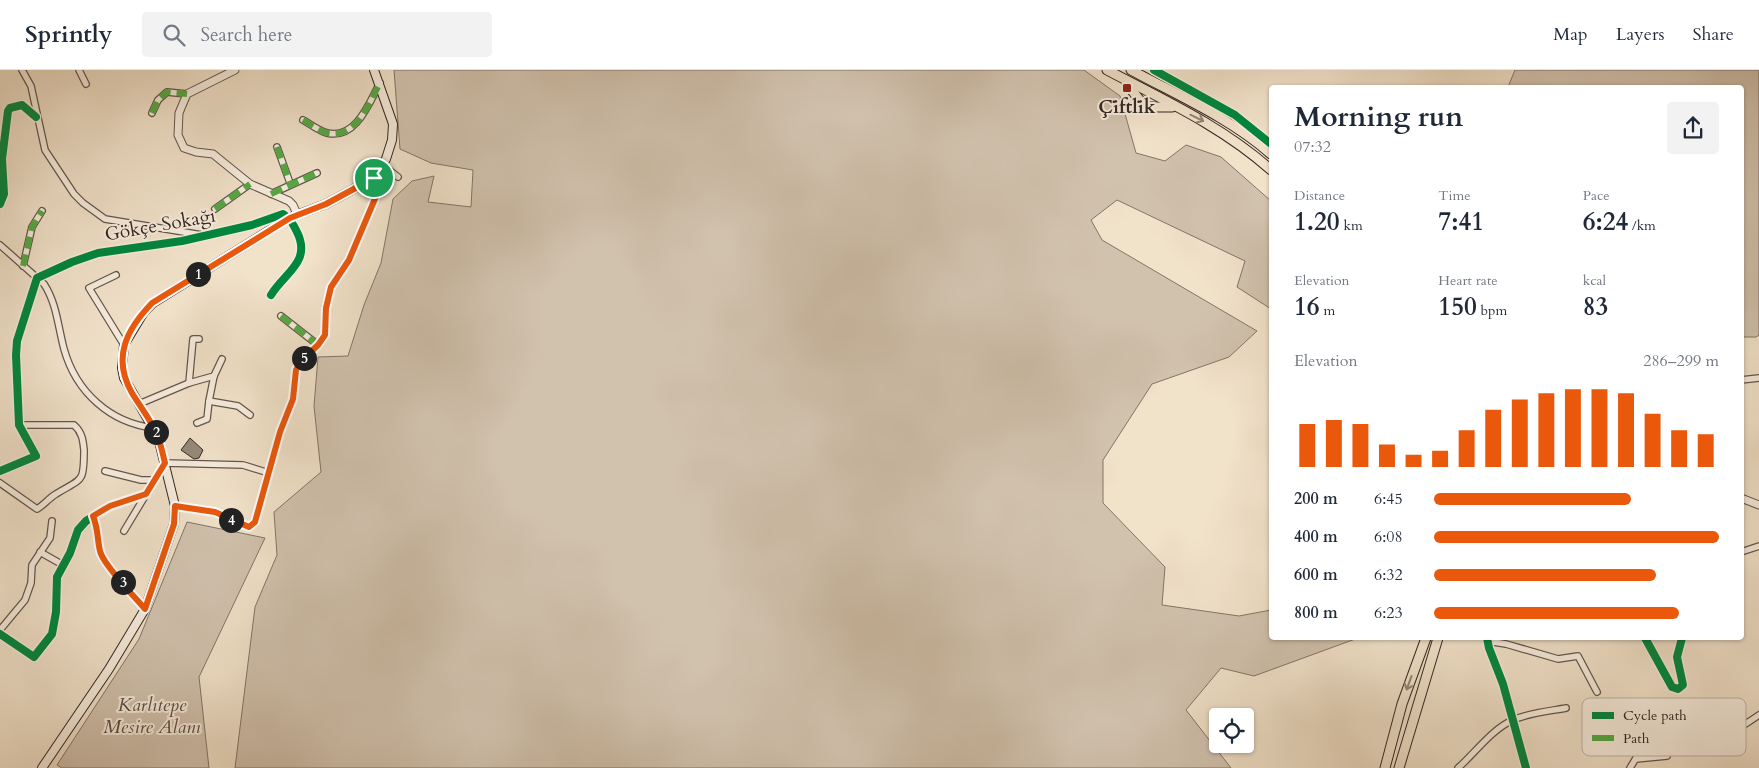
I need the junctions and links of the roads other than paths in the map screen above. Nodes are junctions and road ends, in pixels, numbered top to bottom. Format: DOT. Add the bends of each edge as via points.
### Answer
graph roads {
  1 [pos="22,70"];
  2 [pos="78,70"];
  3 [pos="235,70"];
  4 [pos="374,70"];
  5 [pos="1107,70"];
  6 [pos="1131,70"];
  7 [pos="1154,70"];
  8 [pos="1119,76"];
  9 [pos="380,83"];
  10 [pos="86,84"];
  11 [pos="187,94"];
  12 [pos="1177,108"];
  13 [pos="152,113"];
  14 [pos="36,117"];
  15 [pos="303,120"];
  16 [pos="1269,142"];
  17 [pos="277,147"];
  18 [pos="1269,152"];
  19 [pos="382,165"];
  20 [pos="1269,168"];
  21 [pos="317,173"];
  22 [pos="398,177"];
  23 [pos="374,178"];
  24 [pos="290,183"];
  25 [pos="250,184"];
  26 [pos="271,194"];
  27 [pos="0,204"];
  28 [pos="215,209"];
  29 [pos="42,211"];
  30 [pos="293,216"];
  31 [pos="206,236"];
  32 [pos="0,245"];
  33 [pos="23,266"];
  34 [pos="116,275"];
  35 [pos="37,278"];
  36 [pos="271,295"];
  37 [pos="281,316"];
  38 [pos="199,339"];
  39 [pos="124,345"];
  40 [pos="318,345"];
  41 [pos="222,359"];
  42 [pos="214,376"];
  43 [pos="1759,378"];
  44 [pos="1744,380"];
  45 [pos="189,383"];
  46 [pos="209,401"];
  47 [pos="139,404"];
  48 [pos="250,416"];
  49 [pos="197,423"];
  50 [pos="19,425"];
  51 [pos="154,428"];
  52 [pos="165,463"];
  53 [pos="0,471"];
  54 [pos="105,471"];
  55 [pos="269,472"];
  56 [pos="154,480"];
  57 [pos="0,483"];
  58 [pos="146,494"];
  59 [pos="1744,499"];
  60 [pos="1759,505"];
  61 [pos="175,506"];
  62 [pos="93,516"];
  63 [pos="52,521"];
  64 [pos="124,531"];
  65 [pos="1759,546"];
  66 [pos="1744,551"];
  67 [pos="40,552"];
  68 [pos="63,565"];
  69 [pos="145,609"];
  70 [pos="0,632"];
  71 [pos="1425,640"];
  72 [pos="1437,640"];
  73 [pos="1487,640"];
  74 [pos="1491,640"];
  75 [pos="1646,640"];
  76 [pos="1681,640"];
  77 [pos="1597,692"];
  78 [pos="1566,708"];
  79 [pos="1759,715"];
  80 [pos="1513,720"];
  81 [pos="1746,724"];
  82 [pos="1638,756"];
  83 [pos="1667,756"];
  84 [pos="1636,759"];
  85 [pos="42,768"];
  86 [pos="1385,768"];
  87 [pos="1399,768"];
  88 [pos="1458,768"];
  89 [pos="1526,768"];
  90 [pos="1630,768"];
  1 -- 14 [label="street" via="31,86"];
  2 -- 10 [label="street"];
  3 -- 11 [label="street"];
  4 -- 9 [label="main road"];
  5 -- 8 [label="highway"];
  6 -- 18 [label="highway" via="1214,114"];
  7 -- 16 [label="street" via="1235,115"];
  8 -- 12 [label="highway"];
  8 -- 12 [label="highway" via="1145,107"];
  9 -- 15 [label="street" via="360,119 348,130 326,133"];
  9 -- 19 [label="main road" via="393,124 392,140"];
  11 -- 13 [label="street" via="167,92 158,100"];
  11 -- 25 [label="street" via="180,113 178,135 184,148 213,154"];
  12 -- 20 [label="highway, one-way" via="1234,139"];
  14 -- 27 [label="street" via="22,105 10,108 8,112 2,159 4,198"];
  14 -- 31 [label="street" via="45,150 74,194 97,214 131,225"];
  17 -- 24 [label="street"];
  19 -- 22 [label="street"];
  19 -- 23 [label="main road"];
  21 -- 24 [label="street"];
  23 -- 30 [label="main road" via="326,204"];
  23 -- 40 [label="street" via="380,187 349,260 331,287 325,335"];
  24 -- 26 [label="street"];
  25 -- 26 [label="street"];
  25 -- 28 [label="street"];
  26 -- 30 [label="street" via="289,201"];
  29 -- 33 [label="street" via="28,238"];
  30 -- 31 [label="street, Gökçe Sokağı" via="277,214 252,225"];
  30 -- 36 [label="street" via="303,249 291,273"];
  30 -- 39 [label="main road" via="152,303"];
  31 -- 35 [label="street, Gökçe Sokağı" via="98,253"];
  32 -- 33 [label="street"];
  33 -- 35 [label="street"];
  34 -- 39 [label="street" via="89,288"];
  35 -- 50 [label="street" via="18,341 16,384"];
  35 -- 51 [label="street" via="53,300 69,363 90,398 108,412 139,426"];
  37 -- 40 [label="street"];
  38 -- 45 [label="street" via="193,339"];
  39 -- 47 [label="main road" via="124,378"];
  40 -- 55 [label="street" via="296,370 293,399"];
  41 -- 42 [label="street"];
  42 -- 45 [label="street"];
  42 -- 46 [label="street"];
  43 -- 44 [label="street"];
  45 -- 47 [label="street"];
  46 -- 48 [label="street" via="238,406"];
  46 -- 49 [label="street" via="207,419"];
  47 -- 51 [label="main road"];
  50 -- 53 [label="street" via="36,456"];
  50 -- 57 [label="street" via="74,425 84,441 83,474 75,485 56,494 38,509"];
  51 -- 52 [label="main road"];
  52 -- 55 [label="street" via="244,466"];
  52 -- 56 [label="street"];
  52 -- 61 [label="main road"];
  54 -- 56 [label="street"];
  55 -- 61 [label="street" via="252,526 238,524 215,512"];
  56 -- 58 [label="street"];
  58 -- 62 [label="street" via="110,506"];
  58 -- 64 [label="street"];
  59 -- 60 [label="street"];
  61 -- 69 [label="main road" via="174,524"];
  62 -- 68 [label="street" via="78,530"];
  62 -- 69 [label="street" via="99,529 104,560"];
  63 -- 67 [label="street" via="50,538"];
  65 -- 66 [label="street"];
  67 -- 68 [label="street"];
  67 -- 70 [label="street" via="32,565 31,583 25,600"];
  68 -- 70 [label="street" via="57,577 52,634 34,657"];
  69 -- 85 [label="main road"];
  71 -- 86 [label="highway, one-way" via="1402,704"];
  72 -- 87 [label="highway"];
  73 -- 80 [label="street"];
  74 -- 77 [label="street" via="1558,659 1578,656"];
  75 -- 76 [label="street" via="1672,687 1678,690 1683,686 1677,657"];
  78 -- 80 [label="street"];
  79 -- 81 [label="street"];
  80 -- 88 [label="street" via="1480,744"];
  80 -- 89 [label="street"];
  82 -- 84 [label="street"];
  83 -- 84 [label="street"];
  84 -- 90 [label="street"];
}
